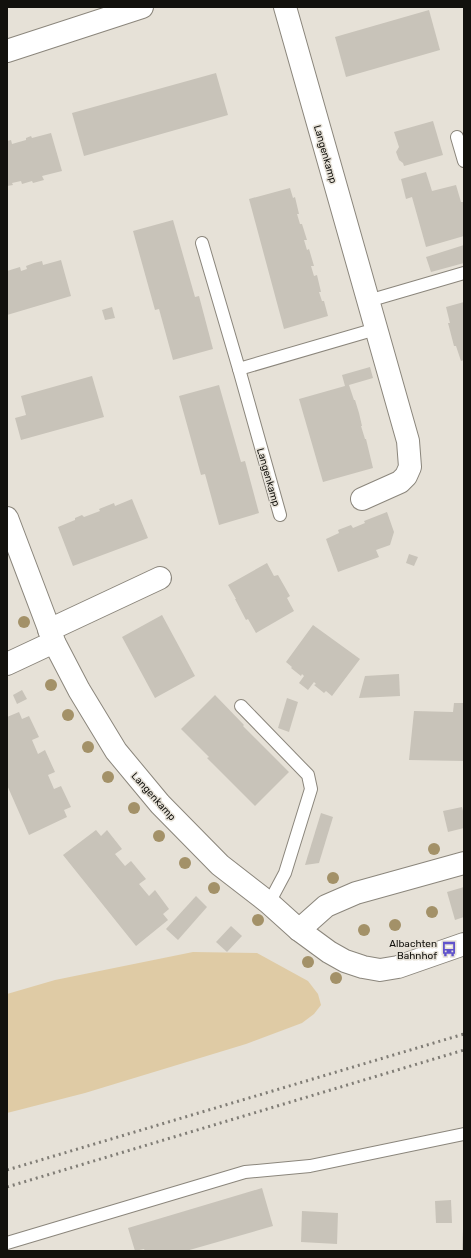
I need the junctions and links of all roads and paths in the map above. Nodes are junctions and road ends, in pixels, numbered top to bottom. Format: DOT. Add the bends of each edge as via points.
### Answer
graph roads {
  1 [pos="142,7"];
  2 [pos="284,7"];
  3 [pos="7,51"];
  4 [pos="457,137"];
  5 [pos="464,161"];
  6 [pos="202,243"];
  7 [pos="464,273"];
  8 [pos="368,301"];
  9 [pos="376,329"];
  10 [pos="239,369"];
  11 [pos="362,499"];
  12 [pos="280,515"];
  13 [pos="7,518"];
  14 [pos="160,578"];
  15 [pos="52,636"];
  16 [pos="7,664"];
  17 [pos="241,706"];
  18 [pos="464,863"];
  19 [pos="269,903"];
  20 [pos="299,930"];
  21 [pos="464,944"];
  22 [pos="464,1134"];
  23 [pos="7,1243"];
  1 -- 3 [label="street"];
  2 -- 8 [label="street, Langenkamp"];
  4 -- 5 [label="lane"];
  6 -- 10 [label="lane, Langenkamp"];
  7 -- 8 [label="lane"];
  8 -- 9 [label="street, Langenkamp"];
  9 -- 10 [label="lane"];
  9 -- 11 [label="street, Langenkamp" via="408,441 410,467 400,482"];
  10 -- 12 [label="lane, Langenkamp"];
  13 -- 15 [label="street, Langenkamp"];
  14 -- 15 [label="street"];
  15 -- 16 [label="street"];
  15 -- 19 [label="street, Langenkamp" via="79,690 116,751 160,804 220,865"];
  17 -- 19 [label="lane" via="308,775 312,789 285,873"];
  18 -- 20 [label="street" via="356,893 326,906"];
  19 -- 20 [label="street, Langenkamp"];
  20 -- 21 [label="street, Langenkamp" via="345,961 380,970 398,967"];
  22 -- 23 [label="lane" via="310,1166 245,1172"];
}
